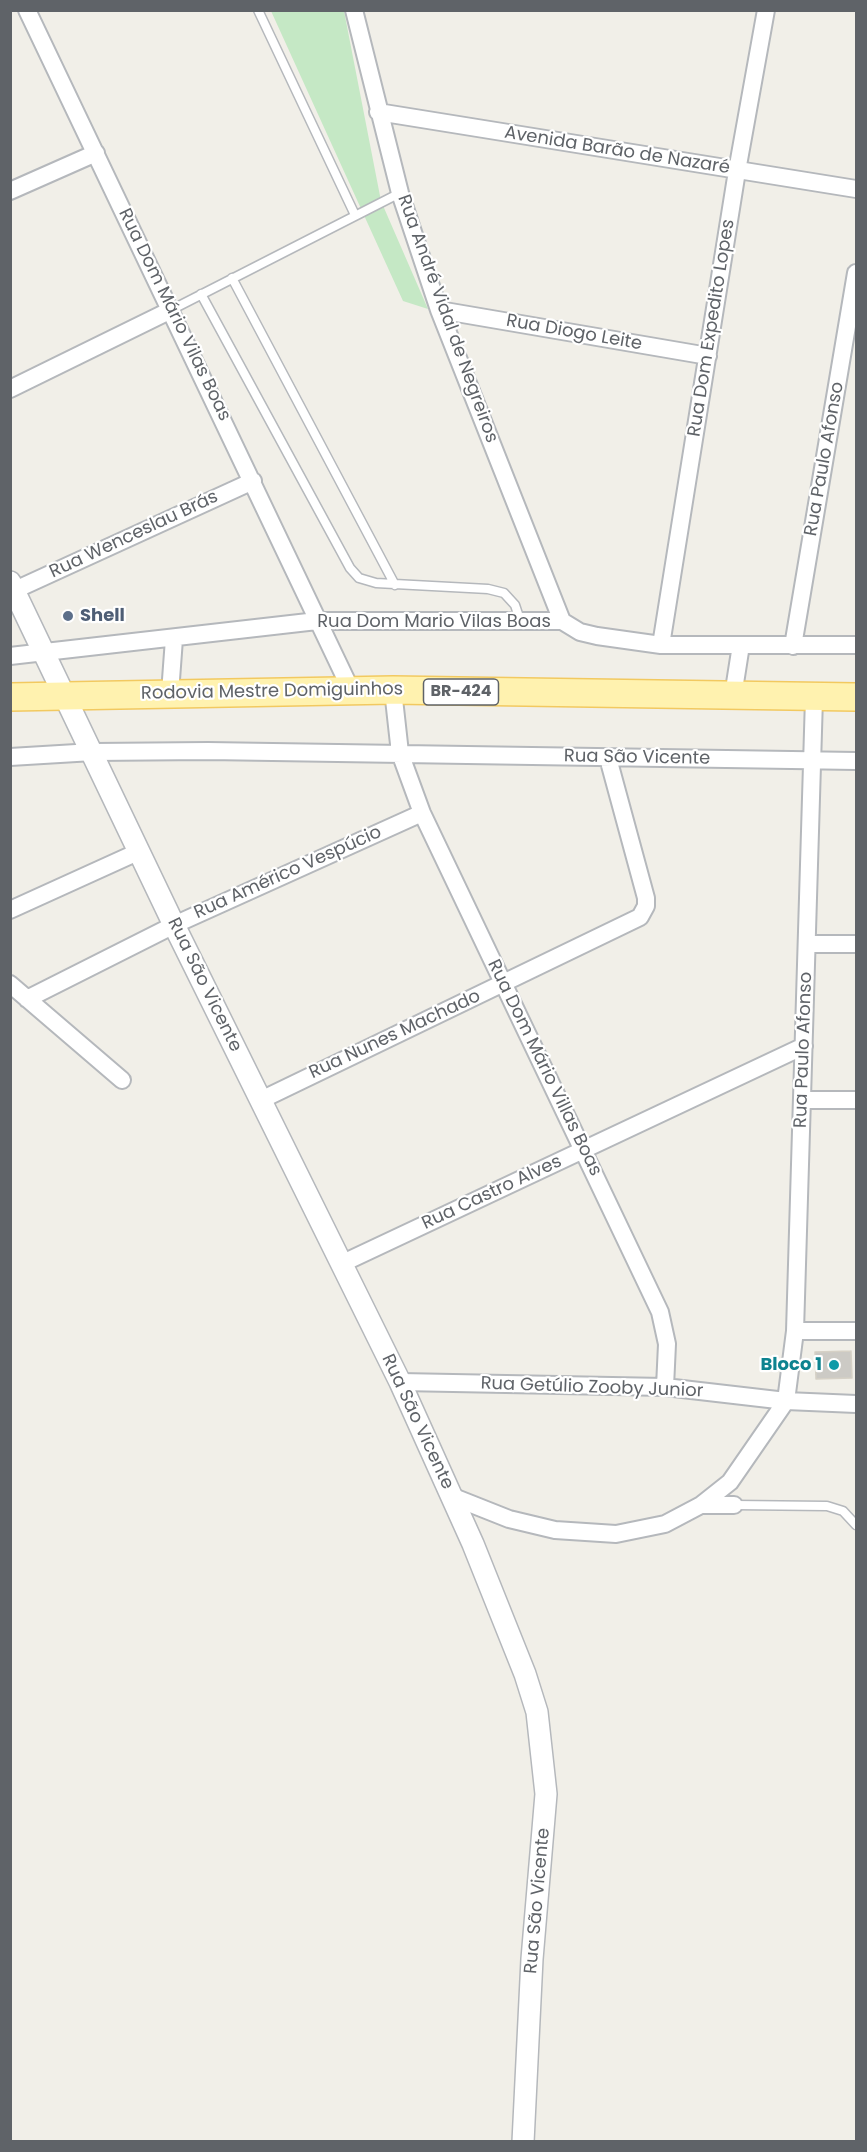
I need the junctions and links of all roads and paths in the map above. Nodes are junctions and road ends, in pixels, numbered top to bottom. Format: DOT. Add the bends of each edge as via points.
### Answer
graph roads {
  1 [pos="27,10"];
  2 [pos="258,10"];
  3 [pos="354,10"];
  4 [pos="766,10"];
  5 [pos="378,112"];
  6 [pos="96,153"];
  7 [pos="737,171"];
  8 [pos="856,189"];
  9 [pos="10,191"];
  10 [pos="400,193"];
  11 [pos="355,214"];
  12 [pos="856,273"];
  13 [pos="232,278"];
  14 [pos="201,294"];
  15 [pos="171,310"];
  16 [pos="439,310"];
  17 [pos="708,356"];
  18 [pos="10,388"];
  19 [pos="253,480"];
  20 [pos="395,585"];
  21 [pos="13,586"];
  22 [pos="520,620"];
  23 [pos="317,621"];
  24 [pos="562,621"];
  25 [pos="174,639"];
  26 [pos="661,645"];
  27 [pos="741,645"];
  28 [pos="856,645"];
  29 [pos="793,646"];
  30 [pos="46,652"];
  31 [pos="10,656"];
  32 [pos="351,690"];
  33 [pos="393,690"];
  34 [pos="170,693"];
  35 [pos="66,694"];
  36 [pos="733,696"];
  37 [pos="10,697"];
  38 [pos="856,697"];
  39 [pos="814,698"];
  40 [pos="93,752"];
  41 [pos="400,753"];
  42 [pos="10,757"];
  43 [pos="608,758"];
  44 [pos="811,761"];
  45 [pos="856,761"];
  46 [pos="422,813"];
  47 [pos="140,851"];
  48 [pos="10,910"];
  49 [pos="174,924"];
  50 [pos="807,944"];
  51 [pos="856,944"];
  52 [pos="10,984"];
  53 [pos="503,984"];
  54 [pos="27,999"];
  55 [pos="804,1046"];
  56 [pos="122,1080"];
  57 [pos="261,1100"];
  58 [pos="803,1100"];
  59 [pos="856,1100"];
  60 [pos="585,1150"];
  61 [pos="343,1263"];
  62 [pos="795,1331"];
  63 [pos="856,1331"];
  64 [pos="400,1382"];
  65 [pos="665,1387"];
  66 [pos="786,1401"];
  67 [pos="856,1404"];
  68 [pos="451,1496"];
  69 [pos="701,1505"];
  70 [pos="734,1505"];
  71 [pos="856,1525"];
  72 [pos="523,2142"];
  1 -- 6 [label="street, Rua Dom Mário Vilas Boas"];
  2 -- 11 [label="lane"];
  3 -- 5 [label="street, Rua André Vidal de Negreiros"];
  4 -- 7 [label="street, Rua Dom Expedito Lopes"];
  5 -- 7 [label="street, Avenida Barão de Nazaré"];
  5 -- 10 [label="street, Rua André Vidal de Negreiros"];
  6 -- 9 [label="street"];
  6 -- 15 [label="street, Rua Dom Mário Vilas Boas"];
  7 -- 8 [label="street, Avenida Barão de Nazaré"];
  7 -- 17 [label="street, Rua Dom Expedito Lopes"];
  10 -- 11 [label="lane"];
  10 -- 16 [label="street, Rua André Vidal de Negreiros"];
  11 -- 13 [label="lane"];
  12 -- 29 [label="street, Rua Paulo Afonso"];
  13 -- 14 [label="lane"];
  13 -- 20 [label="lane"];
  14 -- 15 [label="lane"];
  14 -- 20 [label="lane" via="350,568 359,578"];
  15 -- 18 [label="street"];
  15 -- 19 [label="street, Rua Dom Mário Vilas Boas"];
  16 -- 17 [label="street, Rua Diogo Leite"];
  16 -- 24 [label="street, Rua André Vidal de Negreiros"];
  17 -- 26 [label="street, Rua Dom Expedito Lopes"];
  19 -- 21 [label="street, Rua Wenceslau Brás"];
  19 -- 23 [label="street, Rua Dom Mário Vilas Boas"];
  20 -- 22 [label="lane" via="504,593 515,605"];
  21 -- 30 [label="street, Rua São Vicente"];
  22 -- 23 [label="street, Rua Dom Mario Vilas Boas"];
  22 -- 24 [label="street, Rua Dom Mario Vilas Boas"];
  23 -- 25 [label="street, Rua Dom Mario Vilas Boas"];
  23 -- 32 [label="street, Rua Dom Mário Vilas Boas"];
  24 -- 26 [label="street, Rua Dom Mario Vilas Boas" via="580,632"];
  25 -- 30 [label="street, Rua Dom Mario Vilas Boas"];
  25 -- 34 [label="street"];
  26 -- 27 [label="street, Rua Dom Mario Vilas Boas"];
  27 -- 29 [label="street, Rua Dom Mario Vilas Boas"];
  27 -- 36 [label="street"];
  28 -- 29 [label="street, Rua Dom Mario Vilas Boas"];
  30 -- 31 [label="street, Rua Dom Mario Vilas Boas"];
  30 -- 35 [label="street, Rua São Vicente"];
  32 -- 33 [label="main road, Rodovia Mestre Domiguinhos / BR-424"];
  32 -- 34 [label="main road, Rodovia Mestre Domiguinhos / BR-424"];
  33 -- 36 [label="main road, Rodovia Mestre Domiguinhos / BR-424"];
  33 -- 41 [label="street, Rua Dom Mário Villas Boas"];
  34 -- 35 [label="main road, Rodovia Mestre Domiguinhos / BR-424"];
  35 -- 37 [label="main road, Rodovia Mestre Domiguinhos / BR-424"];
  35 -- 40 [label="street, Rua São Vicente"];
  36 -- 39 [label="main road, Rodovia Mestre Domiguinhos / BR-424"];
  38 -- 39 [label="main road, Rodovia Mestre Domiguinhos / BR-424"];
  39 -- 44 [label="street, Rua Paulo Afonso"];
  40 -- 41 [label="street, Rua São Vicente"];
  40 -- 42 [label="street"];
  40 -- 47 [label="street, Rua São Vicente"];
  41 -- 43 [label="street, Rua São Vicente"];
  41 -- 46 [label="street, Rua Dom Mário Villas Boas"];
  43 -- 44 [label="street, Rua São Vicente"];
  43 -- 53 [label="street, Rua Nunes Machado" via="646,898 644,912"];
  44 -- 45 [label="street, Rua São Vicente"];
  44 -- 50 [label="street, Rua Paulo Afonso"];
  46 -- 49 [label="street, Rua Américo Vespúcio"];
  46 -- 53 [label="street, Rua Dom Mário Villas Boas"];
  47 -- 48 [label="street"];
  47 -- 49 [label="street, Rua São Vicente"];
  49 -- 54 [label="street, Rua Américo Vespúcio"];
  49 -- 57 [label="street, Rua São Vicente"];
  50 -- 51 [label="street"];
  50 -- 55 [label="street, Rua Paulo Afonso"];
  52 -- 54 [label="street"];
  53 -- 57 [label="street, Rua Nunes Machado"];
  53 -- 60 [label="street, Rua Dom Mário Villas Boas"];
  54 -- 56 [label="street"];
  55 -- 58 [label="street, Rua Paulo Afonso"];
  55 -- 60 [label="street, Rua Castro Alves"];
  57 -- 61 [label="street, Rua São Vicente"];
  58 -- 59 [label="street"];
  58 -- 62 [label="street, Rua Paulo Afonso"];
  60 -- 61 [label="street, Rua Castro Alves"];
  60 -- 65 [label="street, Rua Dom Mário Villas Boas" via="660,1312 667,1344"];
  61 -- 64 [label="street, Rua São Vicente"];
  62 -- 63 [label="street"];
  62 -- 66 [label="street, Rua Paulo Afonso"];
  64 -- 65 [label="street, Rua Getúlio Zooby Junior"];
  64 -- 68 [label="street, Rua São Vicente"];
  65 -- 66 [label="street, Rua Getúlio Zooby Junior"];
  66 -- 67 [label="street, Rua Getúlio Zooby Junior"];
  66 -- 69 [label="street" via="730,1482"];
  68 -- 69 [label="street" via="509,1519 555,1530 616,1534 665,1524"];
  68 -- 72 [label="street, Rua São Vicente" via="525,1674 537,1712 542,1748 545,1804"];
  69 -- 70 [label="street"];
  70 -- 71 [label="lane" via="827,1506 843,1511"];
}
